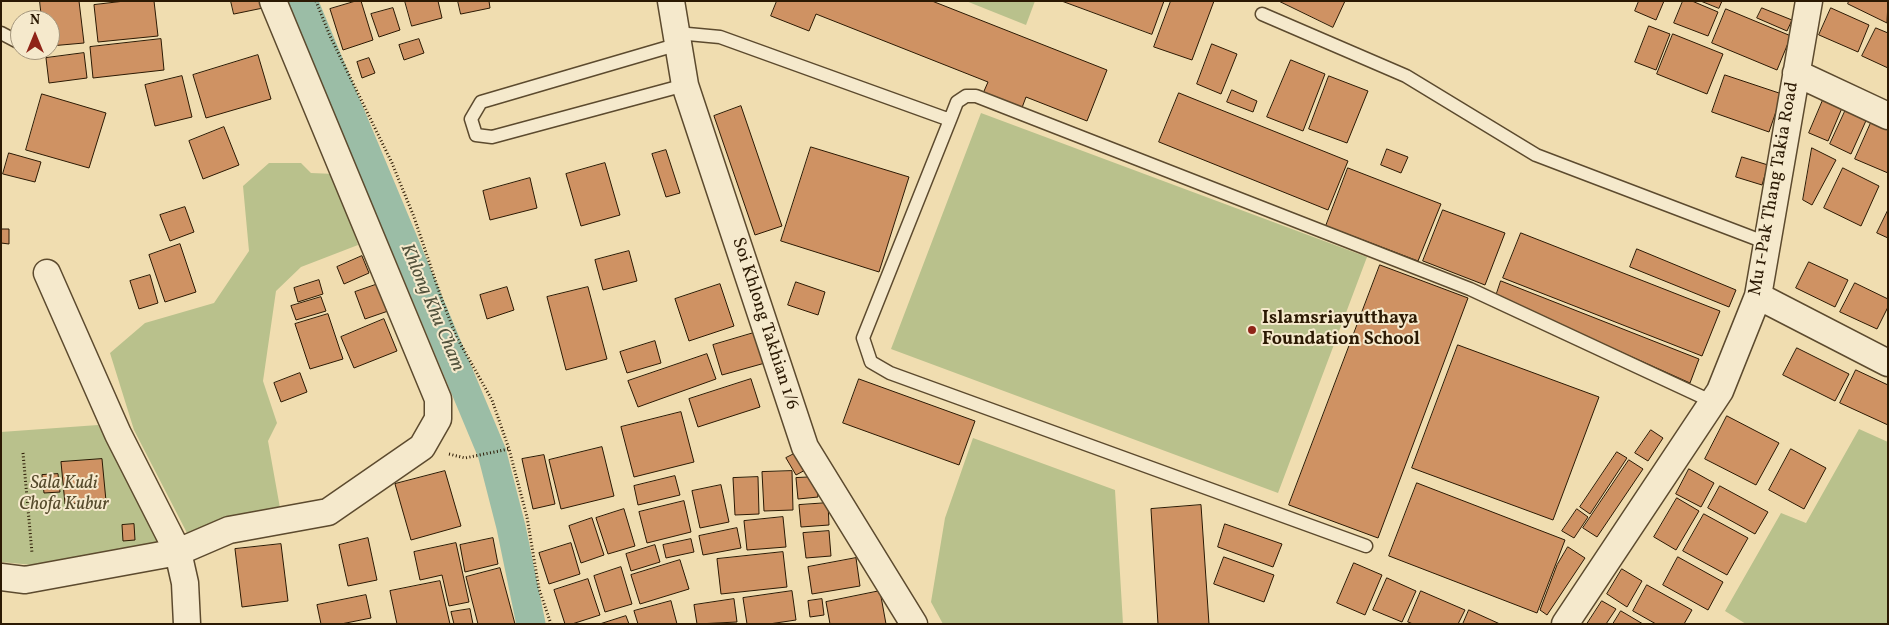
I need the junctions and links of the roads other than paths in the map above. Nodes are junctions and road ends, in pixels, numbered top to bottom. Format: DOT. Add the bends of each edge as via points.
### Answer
graph roads {
  1 [pos="273,1"];
  2 [pos="671,1"];
  3 [pos="1802,4"];
  4 [pos="1262,14"];
  5 [pos="678,38"];
  6 [pos="1796,73"];
  7 [pos="685,85"];
  8 [pos="1888,116"];
  9 [pos="950,120"];
  10 [pos="1767,243"];
  11 [pos="47,273"];
  12 [pos="1758,296"];
  13 [pos="1888,363"];
  14 [pos="1713,402"];
  15 [pos="1366,546"];
  16 [pos="178,552"];
  17 [pos="1,577"];
  18 [pos="187,624"];
  19 [pos="914,624"];
  20 [pos="1565,624"];
  1 -- 16 [label="street" via="438,399 438,419 422,447 328,512 229,530"];
  2 -- 5 [label="street, Soi Khlong Takhian 1/6"];
  3 -- 6 [label="street, Mu 1-Pak Thang Takia Road"];
  4 -- 10 [label="lane" via="1406,76 1536,154"];
  5 -- 7 [label="street, Soi Khlong Takhian 1/6"];
  5 -- 7 [label="lane" via="481,102 471,119 476,135 492,137"];
  5 -- 9 [label="lane" via="720,37"];
  6 -- 8 [label="street"];
  6 -- 10 [label="street, Mu 1-Pak Thang Takia Road"];
  7 -- 19 [label="street, Soi Khlong Takhian 1/6" via="805,447"];
  9 -- 14 [label="lane" via="957,102 966,96 976,96 1470,289"];
  9 -- 15 [label="lane" via="863,338 871,362 890,373"];
  10 -- 12 [label="street, Mu 1-Pak Thang Takia Road"];
  11 -- 16 [label="street" via="118,434"];
  12 -- 13 [label="street"];
  12 -- 14 [label="street, Mu 1-Pak Thang Takia Road"];
  14 -- 20 [label="street, Mu 1-Pak Thang Takia Road"];
  16 -- 17 [label="street" via="25,580"];
  16 -- 18 [label="street" via="186,583"];
}
